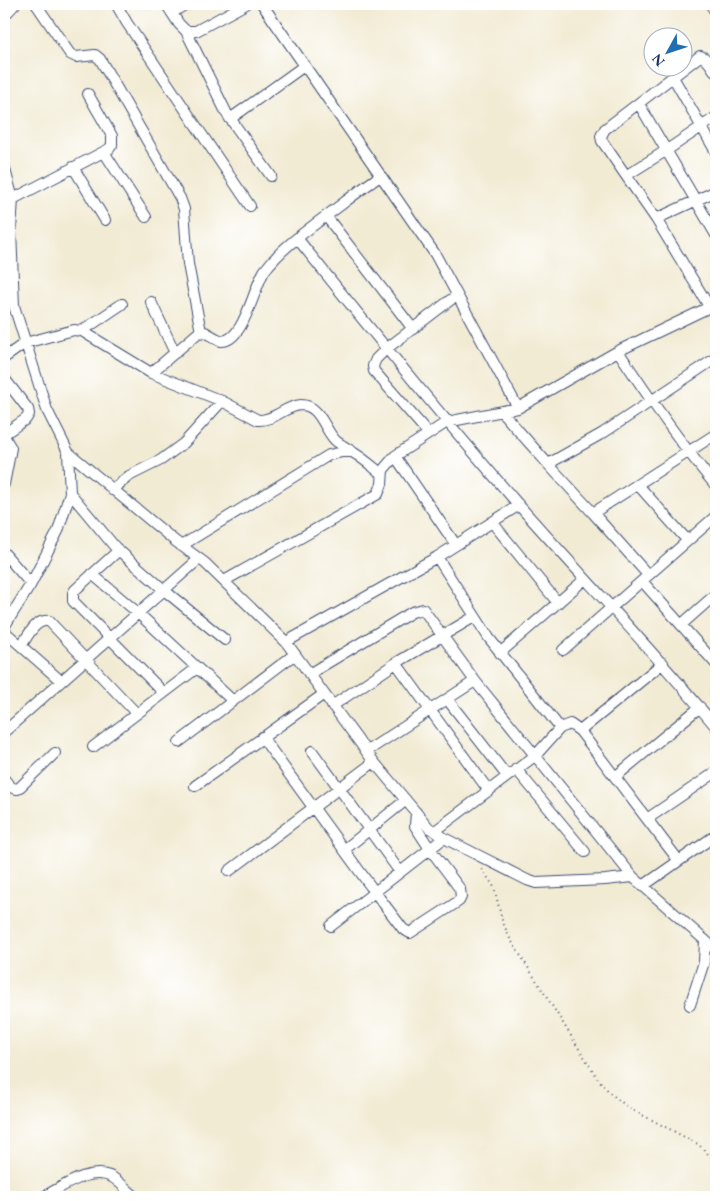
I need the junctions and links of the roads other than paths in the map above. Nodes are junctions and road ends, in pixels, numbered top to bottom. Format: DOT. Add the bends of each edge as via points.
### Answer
graph roads {
  1 [pos="15,4"];
  2 [pos="37,4"];
  3 [pos="116,4"];
  4 [pos="166,4"];
  5 [pos="186,4"];
  6 [pos="246,4"];
  7 [pos="263,4"];
  8 [pos="710,4"];
  9 [pos="716,12"];
  10 [pos="172,13"];
  11 [pos="4,16"];
  12 [pos="186,31"];
  13 [pos="692,62"];
  14 [pos="304,66"];
  15 [pos="716,73"];
  16 [pos="672,78"];
  17 [pos="674,78"];
  18 [pos="88,94"];
  19 [pos="639,104"];
  20 [pos="716,117"];
  21 [pos="230,119"];
  22 [pos="702,127"];
  23 [pos="667,150"];
  24 [pos="104,152"];
  25 [pos="716,152"];
  26 [pos="4,166"];
  27 [pos="73,167"];
  28 [pos="627,175"];
  29 [pos="271,176"];
  30 [pos="380,176"];
  31 [pos="716,191"];
  32 [pos="13,199"];
  33 [pos="697,201"];
  34 [pos="250,206"];
  35 [pos="326,216"];
  36 [pos="146,217"];
  37 [pos="656,218"];
  38 [pos="105,220"];
  39 [pos="716,235"];
  40 [pos="297,238"];
  41 [pos="457,295"];
  42 [pos="151,302"];
  43 [pos="122,304"];
  44 [pos="713,306"];
  45 [pos="413,330"];
  46 [pos="82,331"];
  47 [pos="201,332"];
  48 [pos="25,343"];
  49 [pos="386,350"];
  50 [pos="618,351"];
  51 [pos="175,352"];
  52 [pos="4,358"];
  53 [pos="716,358"];
  54 [pos="151,373"];
  55 [pos="4,378"];
  56 [pos="222,400"];
  57 [pos="650,400"];
  58 [pos="518,408"];
  59 [pos="501,411"];
  60 [pos="447,422"];
  61 [pos="429,434"];
  62 [pos="716,434"];
  63 [pos="4,435"];
  64 [pos="68,452"];
  65 [pos="353,452"];
  66 [pos="688,453"];
  67 [pos="394,456"];
  68 [pos="548,464"];
  69 [pos="382,474"];
  70 [pos="4,484"];
  71 [pos="638,485"];
  72 [pos="716,486"];
  73 [pos="112,490"];
  74 [pos="70,493"];
  75 [pos="519,505"];
  76 [pos="593,514"];
  77 [pos="716,516"];
  78 [pos="492,522"];
  79 [pos="687,540"];
  80 [pos="456,545"];
  81 [pos="181,546"];
  82 [pos="118,551"];
  83 [pos="4,553"];
  84 [pos="437,558"];
  85 [pos="199,559"];
  86 [pos="92,574"];
  87 [pos="645,578"];
  88 [pos="585,579"];
  89 [pos="224,581"];
  90 [pos="31,584"];
  91 [pos="164,590"];
  92 [pos="716,594"];
  93 [pos="558,603"];
  94 [pos="612,607"];
  95 [pos="138,613"];
  96 [pos="474,617"];
  97 [pos="681,625"];
  98 [pos="4,629"];
  99 [pos="442,637"];
  100 [pos="110,638"];
  101 [pos="225,640"];
  102 [pos="286,642"];
  103 [pos="21,646"];
  104 [pos="563,650"];
  105 [pos="500,653"];
  106 [pos="295,654"];
  107 [pos="85,660"];
  108 [pos="396,662"];
  109 [pos="662,663"];
  110 [pos="716,664"];
  111 [pos="197,668"];
  112 [pos="309,674"];
  113 [pos="475,681"];
  114 [pos="61,682"];
  115 [pos="164,693"];
  116 [pos="324,694"];
  117 [pos="447,699"];
  118 [pos="233,701"];
  119 [pos="332,706"];
  120 [pos="700,707"];
  121 [pos="431,709"];
  122 [pos="136,713"];
  123 [pos="716,727"];
  124 [pos="560,728"];
  125 [pos="580,731"];
  126 [pos="4,732"];
  127 [pos="262,737"];
  128 [pos="179,742"];
  129 [pos="93,747"];
  130 [pos="312,751"];
  131 [pos="367,751"];
  132 [pos="55,753"];
  133 [pos="536,755"];
  134 [pos="374,762"];
  135 [pos="516,769"];
  136 [pos="716,772"];
  137 [pos="507,776"];
  138 [pos="615,777"];
  139 [pos="4,779"];
  140 [pos="194,786"];
  141 [pos="339,788"];
  142 [pos="489,791"];
  143 [pos="406,800"];
  144 [pos="313,808"];
  145 [pos="416,812"];
  146 [pos="647,819"];
  147 [pos="368,829"];
  148 [pos="435,831"];
  149 [pos="716,835"];
  150 [pos="444,838"];
  151 [pos="430,849"];
  152 [pos="344,850"];
  153 [pos="585,852"];
  154 [pos="679,861"];
  155 [pos="229,871"];
  156 [pos="400,872"];
  157 [pos="633,877"];
  158 [pos="643,886"];
  159 [pos="374,891"];
  160 [pos="331,926"];
  161 [pos="705,940"];
  162 [pos="716,950"];
  163 [pos="690,1005"];
  164 [pos="43,1197"];
  165 [pos="136,1197"];
  1 -- 11 [label="street"];
  2 -- 47 [label="street" via="70,54 76,57 95,55 100,59 180,198"];
  3 -- 34 [label="street"];
  4 -- 10 [label="street"];
  5 -- 10 [label="street"];
  6 -- 12 [label="street" via="196,31"];
  7 -- 14 [label="street"];
  8 -- 9 [label="street"];
  10 -- 12 [label="street"];
  12 -- 21 [label="street"];
  13 -- 15 [label="street" via="703,57"];
  14 -- 21 [label="street"];
  14 -- 30 [label="street"];
  16 -- 19 [label="street"];
  17 -- 22 [label="street"];
  18 -- 24 [label="street" via="112,136 112,145"];
  19 -- 23 [label="street"];
  19 -- 28 [label="street" via="605,129 601,136"];
  20 -- 22 [label="street"];
  21 -- 29 [label="street"];
  22 -- 23 [label="street"];
  22 -- 25 [label="street"];
  23 -- 28 [label="street"];
  23 -- 33 [label="street"];
  24 -- 27 [label="street"];
  24 -- 36 [label="street"];
  26 -- 32 [label="street"];
  27 -- 32 [label="street"];
  27 -- 38 [label="street"];
  28 -- 37 [label="street"];
  30 -- 35 [label="street"];
  30 -- 41 [label="street" via="435,254"];
  31 -- 33 [label="street"];
  32 -- 48 [label="street" via="14,306"];
  33 -- 37 [label="street"];
  33 -- 39 [label="street"];
  35 -- 40 [label="street"];
  35 -- 45 [label="street"];
  37 -- 44 [label="street"];
  40 -- 47 [label="street" via="264,271 242,324 230,340 222,342"];
  40 -- 49 [label="street"];
  41 -- 45 [label="street"];
  41 -- 58 [label="street"];
  42 -- 51 [label="street"];
  43 -- 46 [label="street"];
  44 -- 50 [label="street"];
  45 -- 49 [label="street"];
  46 -- 48 [label="street" via="74,330"];
  46 -- 54 [label="street"];
  47 -- 51 [label="street"];
  48 -- 52 [label="street"];
  48 -- 64 [label="street" via="46,410"];
  49 -- 60 [label="street"];
  49 -- 61 [label="street" via="372,366 374,371"];
  50 -- 57 [label="street"];
  50 -- 58 [label="street"];
  51 -- 54 [label="street"];
  53 -- 57 [label="street"];
  54 -- 56 [label="street"];
  55 -- 63 [label="street" via="29,414"];
  56 -- 65 [label="street" via="258,420 270,419 294,406 308,407 320,417 335,440"];
  56 -- 73 [label="street" via="184,442"];
  57 -- 66 [label="street"];
  57 -- 68 [label="street"];
  58 -- 59 [label="street"];
  59 -- 60 [label="street"];
  59 -- 68 [label="street"];
  60 -- 61 [label="street"];
  60 -- 75 [label="street"];
  61 -- 67 [label="street"];
  62 -- 66 [label="street"];
  63 -- 70 [label="street" via="11,448"];
  64 -- 73 [label="street"];
  64 -- 74 [label="street"];
  65 -- 69 [label="street"];
  65 -- 81 [label="street" via="329,455"];
  66 -- 71 [label="street"];
  66 -- 72 [label="street"];
  67 -- 69 [label="street"];
  67 -- 80 [label="street"];
  68 -- 76 [label="street"];
  69 -- 89 [label="street" via="378,494"];
  71 -- 76 [label="street"];
  71 -- 79 [label="street"];
  73 -- 81 [label="street"];
  74 -- 82 [label="street"];
  74 -- 90 [label="street" via="58,531"];
  75 -- 78 [label="street"];
  75 -- 88 [label="street"];
  76 -- 87 [label="street"];
  77 -- 79 [label="street"];
  78 -- 80 [label="street"];
  78 -- 93 [label="street"];
  79 -- 87 [label="street"];
  80 -- 84 [label="street"];
  81 -- 85 [label="street"];
  82 -- 86 [label="street"];
  82 -- 91 [label="street"];
  83 -- 90 [label="street"];
  84 -- 96 [label="street"];
  84 -- 102 [label="street"];
  85 -- 89 [label="street"];
  85 -- 91 [label="street"];
  86 -- 95 [label="street"];
  86 -- 100 [label="street" via="72,597"];
  87 -- 94 [label="street"];
  87 -- 97 [label="street"];
  88 -- 93 [label="street"];
  88 -- 94 [label="street"];
  89 -- 102 [label="street"];
  90 -- 98 [label="street"];
  91 -- 95 [label="street"];
  91 -- 101 [label="street"];
  92 -- 97 [label="street"];
  93 -- 105 [label="street"];
  94 -- 104 [label="street"];
  94 -- 109 [label="street"];
  95 -- 100 [label="street"];
  95 -- 111 [label="street"];
  96 -- 99 [label="street"];
  96 -- 105 [label="street"];
  97 -- 110 [label="street"];
  98 -- 103 [label="street"];
  99 -- 108 [label="street"];
  99 -- 112 [label="street" via="427,612 418,609"];
  99 -- 113 [label="street"];
  100 -- 107 [label="street"];
  100 -- 115 [label="street"];
  102 -- 106 [label="street"];
  103 -- 107 [label="street" via="35,626 49,621"];
  103 -- 114 [label="street"];
  105 -- 124 [label="street"];
  106 -- 112 [label="street"];
  106 -- 118 [label="street"];
  107 -- 114 [label="street"];
  107 -- 122 [label="street"];
  108 -- 119 [label="street"];
  108 -- 121 [label="street"];
  109 -- 120 [label="street"];
  109 -- 125 [label="street"];
  111 -- 115 [label="street"];
  111 -- 118 [label="street"];
  112 -- 116 [label="street"];
  113 -- 117 [label="street"];
  113 -- 133 [label="street"];
  114 -- 126 [label="street"];
  115 -- 122 [label="street"];
  116 -- 119 [label="street"];
  116 -- 127 [label="street"];
  117 -- 121 [label="street"];
  117 -- 137 [label="street"];
  118 -- 128 [label="street"];
  119 -- 131 [label="street"];
  120 -- 123 [label="street"];
  120 -- 138 [label="street"];
  121 -- 131 [label="street"];
  121 -- 142 [label="street"];
  122 -- 129 [label="street"];
  124 -- 125 [label="street" via="570,724"];
  124 -- 133 [label="street"];
  125 -- 138 [label="street"];
  127 -- 140 [label="street"];
  127 -- 144 [label="street"];
  130 -- 141 [label="street"];
  131 -- 134 [label="street"];
  132 -- 139 [label="street" via="18,789 10,787"];
  133 -- 135 [label="street"];
  133 -- 157 [label="street"];
  134 -- 141 [label="street"];
  134 -- 143 [label="street"];
  135 -- 137 [label="street"];
  135 -- 153 [label="street"];
  136 -- 146 [label="street"];
  137 -- 142 [label="street"];
  138 -- 146 [label="street"];
  141 -- 144 [label="street"];
  141 -- 147 [label="street"];
  142 -- 148 [label="street"];
  143 -- 145 [label="street"];
  143 -- 147 [label="street"];
  144 -- 152 [label="street"];
  144 -- 155 [label="street"];
  145 -- 148 [label="street"];
  145 -- 151 [label="street" via="415,826"];
  146 -- 154 [label="street"];
  147 -- 152 [label="street"];
  147 -- 156 [label="street"];
  148 -- 150 [label="street"];
  149 -- 154 [label="street"];
  150 -- 151 [label="street"];
  150 -- 157 [label="street" via="536,883"];
  151 -- 156 [label="street"];
  151 -- 159 [label="street" via="460,889 462,897 459,900 410,933"];
  152 -- 159 [label="street"];
  154 -- 158 [label="street"];
  156 -- 159 [label="street"];
  157 -- 158 [label="street"];
  158 -- 161 [label="street"];
  159 -- 160 [label="street"];
  161 -- 162 [label="street"];
  161 -- 163 [label="street" via="704,962"];
  164 -- 165 [label="street" via="85,1176 105,1174"];
}
